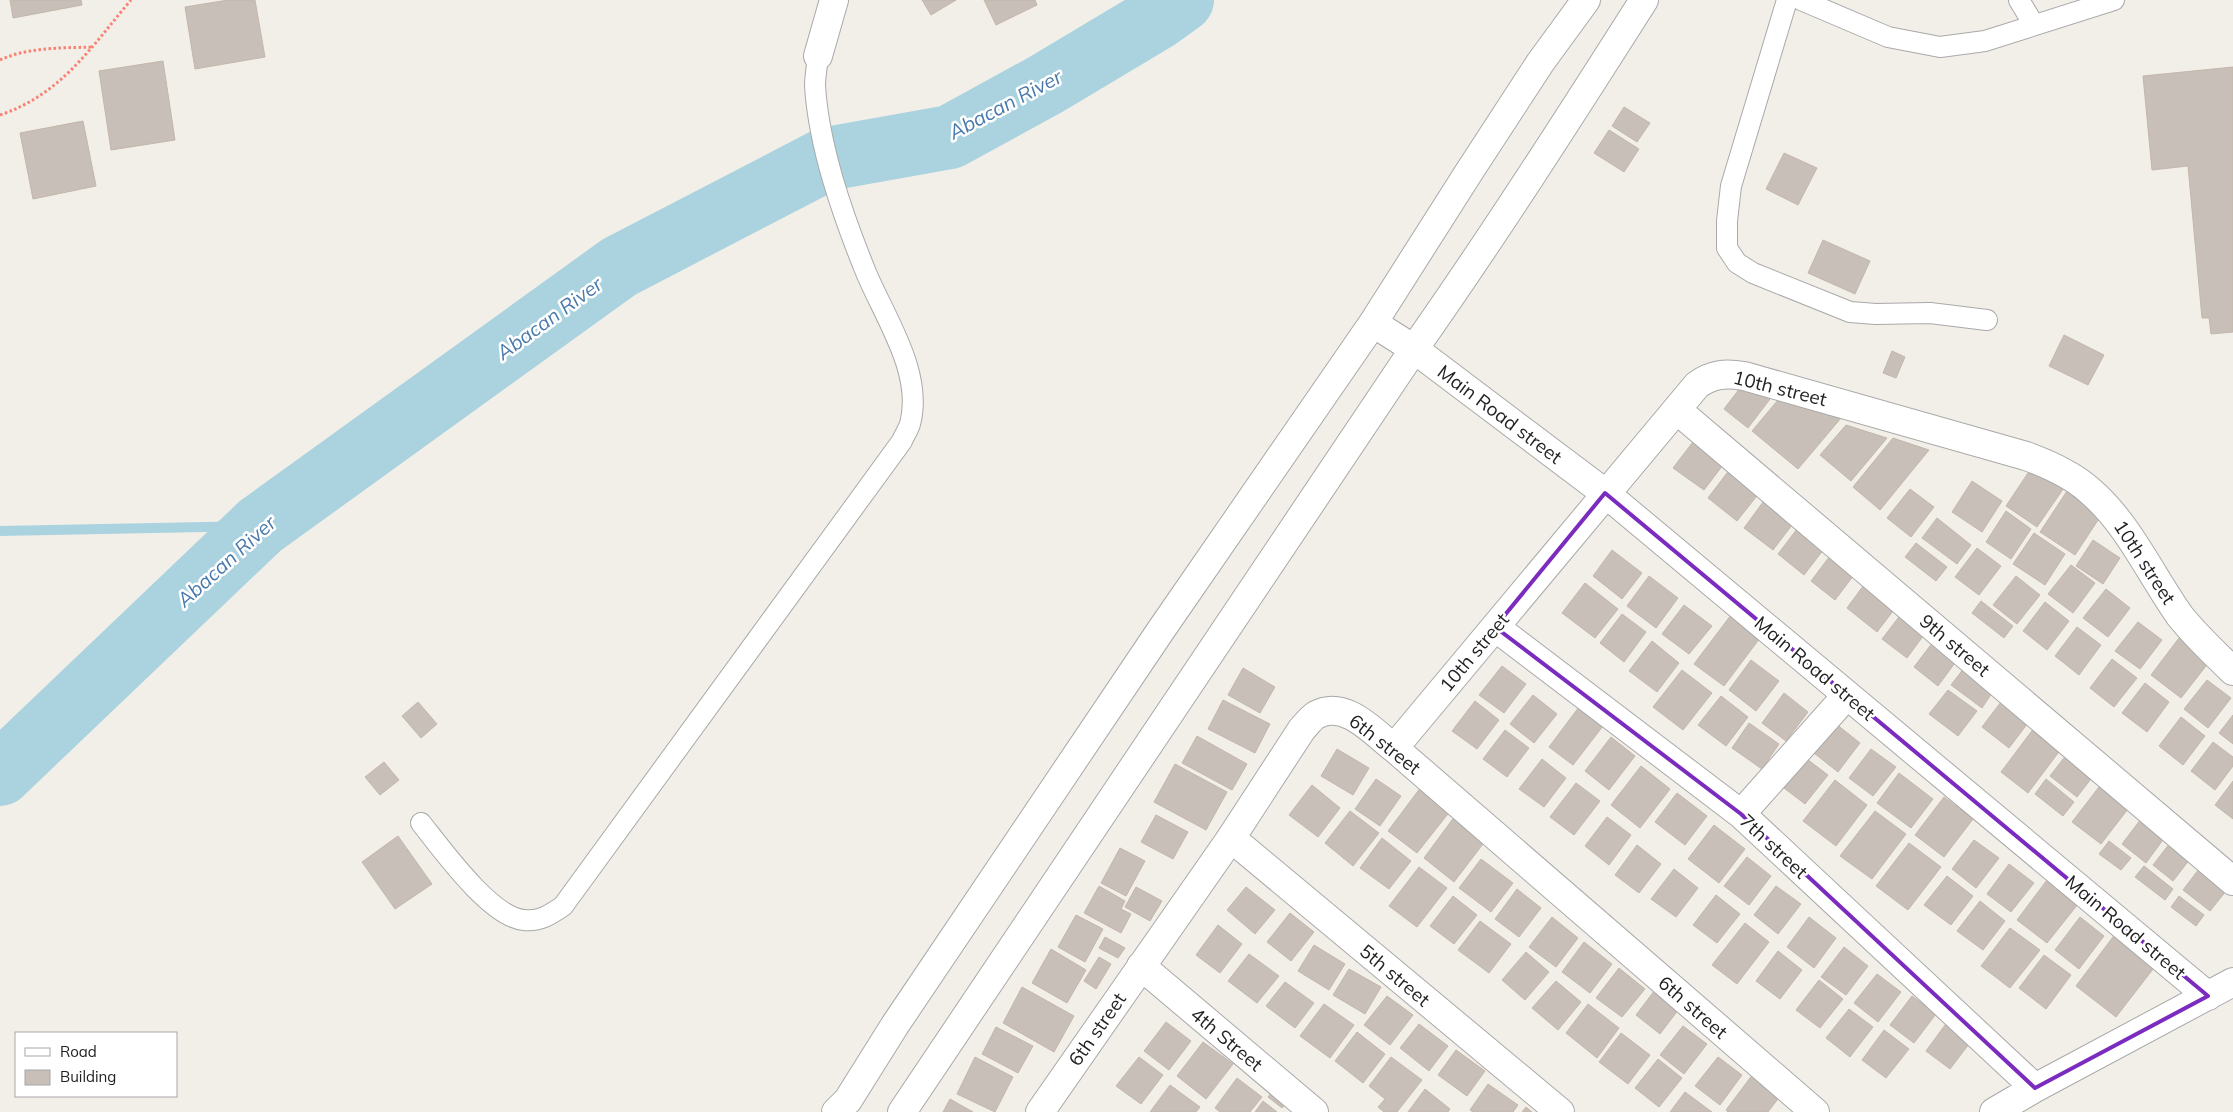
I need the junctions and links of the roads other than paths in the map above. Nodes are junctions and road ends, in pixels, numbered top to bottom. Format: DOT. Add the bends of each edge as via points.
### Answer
graph roads {
  1 [pos="834,0"];
  2 [pos="1586,0"];
  3 [pos="1644,0"];
  4 [pos="1787,0"];
  5 [pos="1800,0"];
  6 [pos="2019,0"];
  7 [pos="2114,0"];
  8 [pos="2034,25"];
  9 [pos="818,56"];
  10 [pos="1987,320"];
  11 [pos="1373,323"];
  12 [pos="1414,349"];
  13 [pos="1677,410"];
  14 [pos="1605,493"];
  15 [pos="1495,627"];
  16 [pos="2233,671"];
  17 [pos="1848,695"];
  18 [pos="1394,748"];
  19 [pos="1741,814"];
  20 [pos="421,823"];
  21 [pos="1231,838"];
  22 [pos="2233,881"];
  23 [pos="1140,966"];
  24 [pos="2233,982"];
  25 [pos="2208,996"];
  26 [pos="2035,1088"];
  27 [pos="1050,1108"];
  28 [pos="836,1112"];
  29 [pos="902,1112"];
  30 [pos="1314,1112"];
  31 [pos="1560,1112"];
  32 [pos="1815,1112"];
  33 [pos="1994,1112"];
  1 -- 9 [label="street"];
  2 -- 11 [label="street" via="1540,64"];
  3 -- 12 [label="street" via="1543,160"];
  4 -- 10 [label="lane" via="1731,186 1728,248 1738,263 1753,273 1850,312 1930,313"];
  5 -- 8 [label="lane" via="1888,37 1940,47 1985,41"];
  6 -- 8 [label="lane"];
  7 -- 8 [label="lane"];
  9 -- 20 [label="lane" via="815,86 827,159 862,263 902,352 909,379 912,400 910,424 902,441 563,906 544,918 522,921 505,913 478,892"];
  11 -- 12 [label="street, Main Road street"];
  11 -- 28 [label="street" via="1156,638 848,1100"];
  12 -- 14 [label="street, Main Road street"];
  12 -- 29 [label="street"];
  13 -- 14 [label="street, 10th street"];
  13 -- 16 [label="street, 10th street" via="1708,376 1744,376 2026,456 2056,468 2089,489 2113,514 2180,616"];
  13 -- 22 [label="street, 9th street"];
  14 -- 15 [label="street, 10th street"];
  14 -- 17 [label="street, Main Road street"];
  15 -- 18 [label="street, 10th street"];
  15 -- 19 [label="street, 7th street"];
  17 -- 19 [label="street"];
  17 -- 25 [label="street, Main Road street"];
  18 -- 21 [label="street, 6th street" via="1351,714 1332,710 1315,715 1302,729"];
  18 -- 32 [label="street, 6th street"];
  19 -- 26 [label="street, 7th street"];
  21 -- 23 [label="street, 6th street"];
  21 -- 31 [label="street, 5th street"];
  23 -- 27 [label="street, 6th street"];
  23 -- 30 [label="street, 4th Street"];
  24 -- 25 [label="street"];
  25 -- 26 [label="street"];
  26 -- 33 [label="street"];
}
